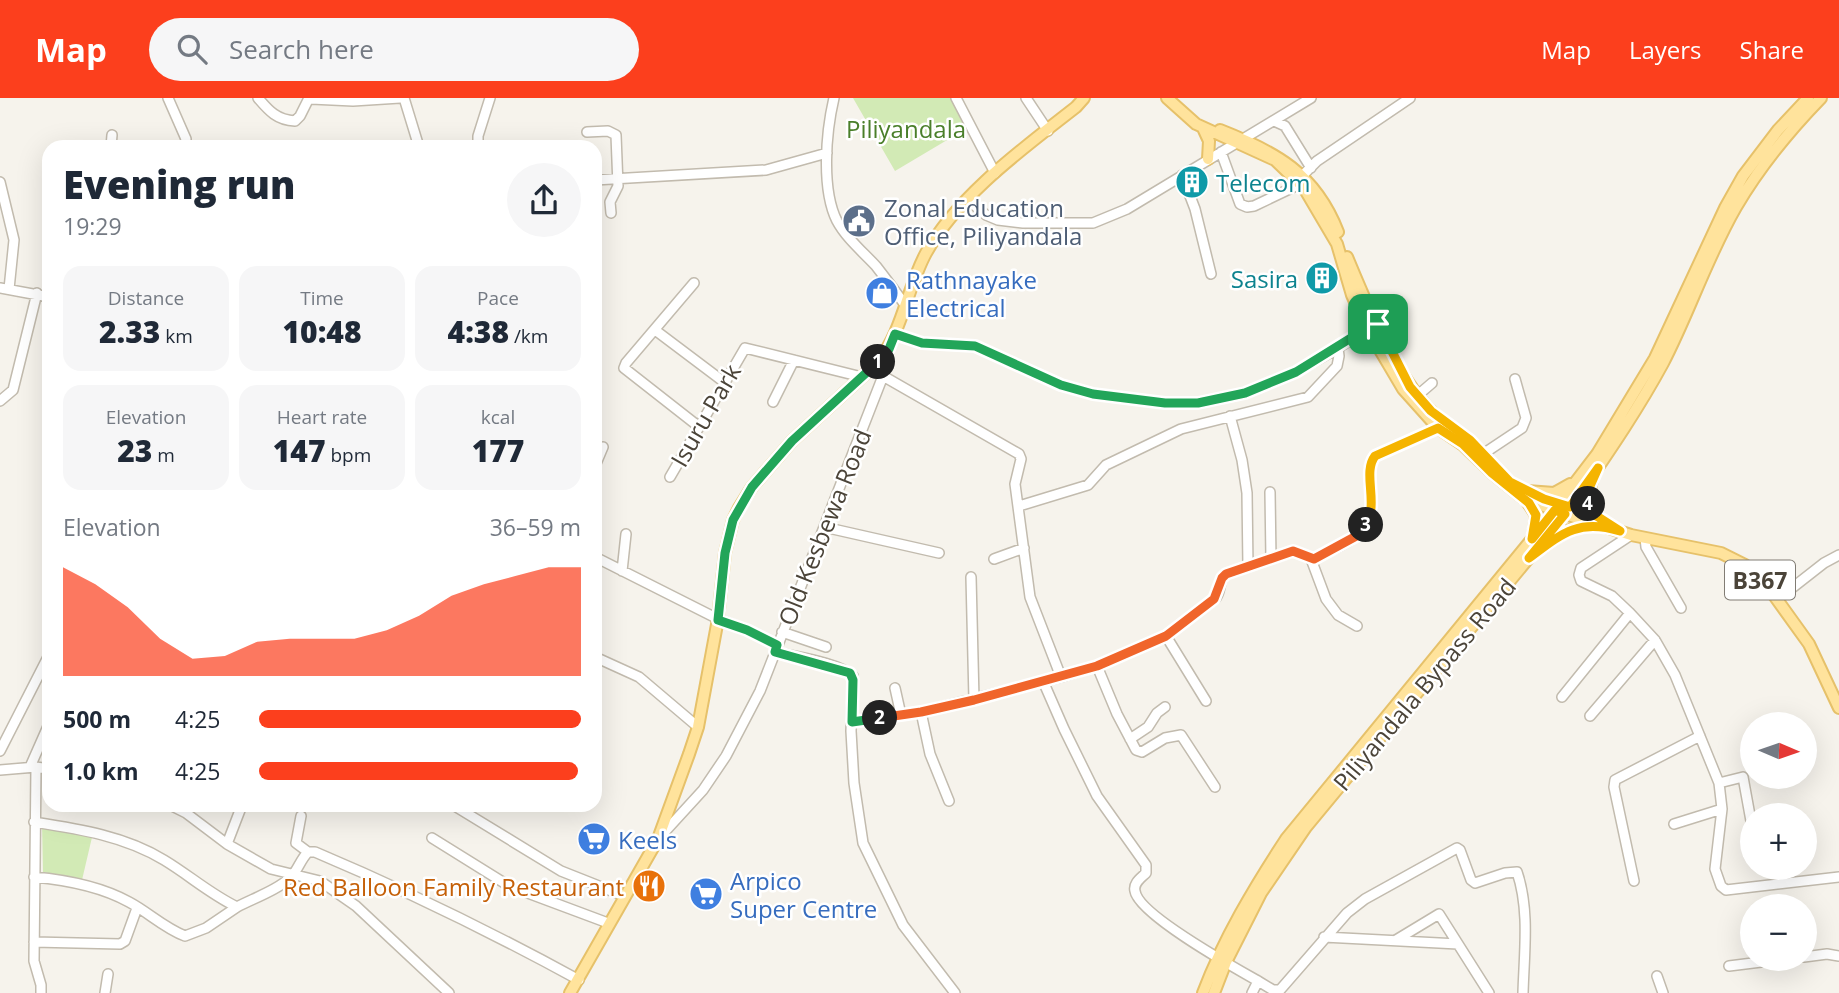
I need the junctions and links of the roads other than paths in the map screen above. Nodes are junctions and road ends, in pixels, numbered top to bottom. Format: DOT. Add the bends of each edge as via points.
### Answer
graph roads {
  1 [pos="168,98"];
  2 [pos="258,98"];
  3 [pos="402,98"];
  4 [pos="490,98"];
  5 [pos="834,98"];
  6 [pos="956,98"];
  7 [pos="1026,98"];
  8 [pos="1094,98"];
  9 [pos="1167,98"];
  10 [pos="1177,98"];
  11 [pos="1311,98"];
  12 [pos="1410,98"];
  13 [pos="1808,98"];
  14 [pos="1821,98"];
  15 [pos="1080,102"];
  16 [pos="1274,121"];
  17 [pos="1203,128"];
  18 [pos="1048,131"];
  19 [pos="587,132"];
  20 [pos="112,135"];
  21 [pos="112,140"];
  22 [pos="186,140"];
  23 [pos="417,140"];
  24 [pos="478,140"];
  25 [pos="1239,141"];
  26 [pos="1221,152"];
  27 [pos="827,153"];
  28 [pos="1208,159"];
  29 [pos="995,173"];
  30 [pos="1182,175"];
  31 [pos="1304,176"];
  32 [pos="618,179"];
  33 [pos="602,180"];
  34 [pos="0,182"];
  35 [pos="968,200"];
  36 [pos="611,213"];
  37 [pos="1211,274"];
  38 [pos="694,283"];
  39 [pos="5,288"];
  40 [pos="37,293"];
  41 [pos="42,295"];
  42 [pos="905,305"];
  43 [pos="1373,326"];
  44 [pos="655,330"];
  45 [pos="895,334"];
  46 [pos="1338,348"];
  47 [pos="889,349"];
  48 [pos="794,360"];
  49 [pos="883,376"];
  50 [pos="862,377"];
  51 [pos="1515,379"];
  52 [pos="724,382"];
  53 [pos="1432,383"];
  54 [pos="1418,395"];
  55 [pos="0,401"];
  56 [pos="773,402"];
  57 [pos="1230,416"];
  58 [pos="1441,425"];
  59 [pos="698,426"];
  60 [pos="1483,454"];
  61 [pos="1598,468"];
  62 [pos="670,477"];
  63 [pos="1578,477"];
  64 [pos="1270,492"];
  65 [pos="1522,493"];
  66 [pos="1019,506"];
  67 [pos="1562,509"];
  68 [pos="1603,524"];
  69 [pos="824,527"];
  70 [pos="1625,533"];
  71 [pos="626,534"];
  72 [pos="1645,538"];
  73 [pos="1532,539"];
  74 [pos="1024,548"];
  75 [pos="939,553"];
  76 [pos="1839,555"];
  77 [pos="1529,558"];
  78 [pos="994,559"];
  79 [pos="1271,559"];
  80 [pos="1311,559"];
  81 [pos="602,561"];
  82 [pos="1248,567"];
  83 [pos="622,571"];
  84 [pos="971,577"];
  85 [pos="1778,599"];
  86 [pos="1681,608"];
  87 [pos="1630,613"];
  88 [pos="718,620"];
  89 [pos="1357,626"];
  90 [pos="782,632"];
  91 [pos="1166,636"];
  92 [pos="1655,640"];
  93 [pos="826,647"];
  94 [pos="776,648"];
  95 [pos="602,660"];
  96 [pos="1097,666"];
  97 [pos="42,668"];
  98 [pos="1061,677"];
  99 [pos="1044,681"];
  100 [pos="895,688"];
  101 [pos="1562,697"];
  102 [pos="974,700"];
  103 [pos="1206,701"];
  104 [pos="1165,706"];
  105 [pos="1839,708"];
  106 [pos="921,712"];
  107 [pos="901,715"];
  108 [pos="1590,716"];
  109 [pos="852,722"];
  110 [pos="698,727"];
  111 [pos="1700,736"];
  112 [pos="1129,738"];
  113 [pos="42,743"];
  114 [pos="0,751"];
  115 [pos="33,767"];
  116 [pos="42,768"];
  117 [pos="0,770"];
  118 [pos="1719,783"];
  119 [pos="1215,787"];
  120 [pos="949,801"];
  121 [pos="1748,803"];
  122 [pos="1722,809"];
  123 [pos="190,812"];
  124 [pos="239,812"];
  125 [pos="464,812"];
  126 [pos="301,816"];
  127 [pos="34,822"];
  128 [pos="1674,824"];
  129 [pos="432,838"];
  130 [pos="658,839"];
  131 [pos="227,844"];
  132 [pos="308,852"];
  133 [pos="292,875"];
  134 [pos="34,877"];
  135 [pos="1839,877"];
  136 [pos="1634,881"];
  137 [pos="624,896"];
  138 [pos="237,907"];
  139 [pos="137,908"];
  140 [pos="608,923"];
  141 [pos="1324,937"];
  142 [pos="1394,941"];
  143 [pos="34,942"];
  144 [pos="1458,944"];
  145 [pos="1817,955"];
  146 [pos="1839,956"];
  147 [pos="1222,960"];
  148 [pos="1740,965"];
  149 [pos="1729,966"];
  150 [pos="108,974"];
  151 [pos="1657,976"];
  152 [pos="579,980"];
  153 [pos="1258,981"];
  154 [pos="41,993"];
  155 [pos="105,993"];
  156 [pos="449,993"];
  157 [pos="570,993"];
  158 [pos="955,993"];
  159 [pos="1203,993"];
  160 [pos="1214,993"];
  161 [pos="1252,993"];
  162 [pos="1489,993"];
  163 [pos="1523,993"];
  164 [pos="1663,993"];
  1 -- 22 [label="street"];
  2 -- 3 [label="street" via="271,113 295,121 311,99"];
  3 -- 23 [label="street"];
  4 -- 24 [label="street"];
  5 -- 27 [label="street"];
  6 -- 29 [label="street"];
  7 -- 18 [label="street"];
  8 -- 15 [label="main road"];
  9 -- 17 [label="main road, B367"];
  10 -- 25 [label="main road, B367" via="1203,121"];
  11 -- 16 [label="street"];
  12 -- 31 [label="street"];
  13 -- 63 [label="main road, Piliyandala Bypass Road" via="1743,176 1655,358"];
  14 -- 61 [label="main road, Piliyandala Bypass Road" via="1784,136 1734,210 1663,362"];
  15 -- 18 [label="main road"];
  16 -- 25 [label="street"];
  16 -- 31 [label="street" via="1285,126"];
  17 -- 25 [label="main road, B367"];
  17 -- 28 [label="main road" via="1209,141"];
  18 -- 29 [label="main road"];
  19 -- 32 [label="street" via="616,135"];
  20 -- 21 [label="street"];
  25 -- 26 [label="street"];
  25 -- 31 [label="main road, B367"];
  26 -- 28 [label="street"];
  26 -- 31 [label="street" via="1240,204 1247,207"];
  27 -- 32 [label="street" via="765,170"];
  27 -- 42 [label="street" via="830,202 836,220"];
  28 -- 30 [label="street"];
  29 -- 35 [label="main road"];
  30 -- 35 [label="street" via="1112,217 1093,222 998,220"];
  30 -- 37 [label="street"];
  31 -- 43 [label="main road, B367" via="1333,220"];
  32 -- 33 [label="street"];
  32 -- 36 [label="street"];
  34 -- 39 [label="street" via="14,240"];
  35 -- 42 [label="main road" via="927,252"];
  38 -- 44 [label="street"];
  39 -- 40 [label="street"];
  40 -- 41 [label="street"];
  40 -- 55 [label="street" via="13,390"];
  42 -- 45 [label="main road"];
  43 -- 46 [label="street"];
  43 -- 54 [label="main road, B367"];
  43 -- 58 [label="main road, B367" via="1404,389"];
  44 -- 52 [label="street"];
  44 -- 59 [label="street" via="624,368"];
  45 -- 46 [label="street" via="922,343 975,346 1082,391 1165,403 1198,403 1245,393"];
  45 -- 47 [label="main road"];
  46 -- 57 [label="street" via="1337,366 1308,397"];
  47 -- 49 [label="street, Old Kesbewa Road"];
  47 -- 50 [label="main road"];
  48 -- 50 [label="street, Isuru Park"];
  48 -- 52 [label="street, Isuru Park" via="745,348"];
  48 -- 56 [label="street"];
  49 -- 66 [label="street" via="1019,454 1015,484"];
  49 -- 69 [label="street, Old Kesbewa Road"];
  50 -- 88 [label="main road" via="792,441 739,508 725,553"];
  51 -- 60 [label="street" via="1526,418 1522,428"];
  52 -- 59 [label="street, Isuru Park"];
  53 -- 54 [label="street"];
  54 -- 58 [label="main road, B367"];
  57 -- 66 [label="street" via="1181,429 1106,465 1088,485"];
  57 -- 82 [label="street" via="1247,493"];
  58 -- 60 [label="main road, B367" via="1470,440"];
  58 -- 65 [label="main road, B367" via="1492,473"];
  58 -- 80 [label="street" via="1375,456 1369,469 1373,506 1368,522 1360,534"];
  59 -- 62 [label="street, Isuru Park"];
  60 -- 65 [label="main road, B367"];
  61 -- 67 [label="main road, Piliyandala Bypass Road"];
  61 -- 68 [label="main road" via="1588,504"];
  63 -- 65 [label="main road" via="1554,493"];
  63 -- 67 [label="main road, Piliyandala Bypass Road"];
  64 -- 79 [label="street"];
  65 -- 67 [label="main road, B367"];
  65 -- 73 [label="main road" via="1536,515"];
  66 -- 74 [label="street"];
  67 -- 68 [label="main road, B367"];
  67 -- 73 [label="main road, Piliyandala Bypass Road"];
  67 -- 77 [label="main road, Piliyandala Bypass Road"];
  68 -- 70 [label="main road, B367"];
  68 -- 77 [label="main road" via="1561,534"];
  69 -- 75 [label="street"];
  69 -- 90 [label="street, Old Kesbewa Road"];
  70 -- 72 [label="main road, B367"];
  70 -- 87 [label="street" via="1578,575 1580,581 1612,596"];
  71 -- 83 [label="street"];
  72 -- 85 [label="main road, B367" via="1721,553 1736,560"];
  72 -- 86 [label="street"];
  73 -- 147 [label="main road, Piliyandala Bypass Road" via="1286,839 1252,892"];
  74 -- 78 [label="street"];
  74 -- 98 [label="street" via="1030,597"];
  76 -- 85 [label="street"];
  77 -- 147 [label="main road, Piliyandala Bypass Road" via="1306,827"];
  79 -- 80 [label="street" via="1293,551"];
  79 -- 82 [label="street"];
  80 -- 89 [label="street" via="1326,599 1338,615"];
  81 -- 83 [label="street"];
  82 -- 91 [label="street" via="1226,574 1214,599"];
  83 -- 88 [label="street"];
  84 -- 102 [label="street"];
  85 -- 105 [label="main road, B367" via="1815,653"];
  87 -- 92 [label="street"];
  87 -- 101 [label="street"];
  88 -- 94 [label="street" via="747,630"];
  88 -- 110 [label="main road"];
  90 -- 93 [label="street"];
  90 -- 94 [label="street, Old Kesbewa Road"];
  91 -- 96 [label="street"];
  91 -- 103 [label="street"];
  92 -- 108 [label="street"];
  92 -- 111 [label="street"];
  94 -- 109 [label="street" via="850,673"];
  94 -- 130 [label="street, Old Kesbewa Road" via="760,691 726,756 703,790"];
  95 -- 110 [label="street" via="639,677"];
  96 -- 98 [label="street"];
  96 -- 112 [label="street"];
  97 -- 114 [label="street"];
  98 -- 99 [label="street"];
  99 -- 102 [label="street"];
  99 -- 147 [label="street" via="1097,796 1146,865 1146,873 1135,883 1139,900"];
  100 -- 107 [label="street"];
  102 -- 106 [label="street"];
  104 -- 112 [label="street" via="1151,724"];
  106 -- 107 [label="street"];
  106 -- 120 [label="street" via="930,754"];
  107 -- 109 [label="street"];
  109 -- 158 [label="street" via="854,783 863,843 903,925"];
  110 -- 130 [label="main road"];
  111 -- 118 [label="street"];
  111 -- 136 [label="street" via="1615,780"];
  112 -- 119 [label="street" via="1142,752 1175,734 1183,736"];
  113 -- 115 [label="street"];
  115 -- 116 [label="street"];
  115 -- 117 [label="street"];
  115 -- 127 [label="street"];
  118 -- 121 [label="street" via="1744,777"];
  118 -- 122 [label="street"];
  122 -- 128 [label="street"];
  122 -- 135 [label="street" via="1715,869 1726,890"];
  123 -- 131 [label="street"];
  124 -- 131 [label="street"];
  125 -- 137 [label="street" via="561,872"];
  126 -- 132 [label="street" via="296,843"];
  127 -- 134 [label="street"];
  127 -- 138 [label="street" via="132,844"];
  129 -- 140 [label="street" via="509,886"];
  130 -- 137 [label="main road"];
  131 -- 133 [label="street" via="271,869"];
  132 -- 133 [label="street"];
  132 -- 152 [label="street" via="379,880"];
  133 -- 138 [label="street"];
  133 -- 156 [label="street" via="320,881 356,906"];
  134 -- 139 [label="street" via="78,883"];
  134 -- 143 [label="street"];
  137 -- 140 [label="main road"];
  138 -- 139 [label="street" via="185,936"];
  139 -- 143 [label="street" via="120,944"];
  140 -- 152 [label="main road"];
  141 -- 142 [label="street"];
  141 -- 153 [label="street" via="1280,990"];
  141 -- 163 [label="street" via="1365,899 1457,848 1475,883 1517,872 1525,927"];
  142 -- 144 [label="street"];
  142 -- 144 [label="street" via="1438,911"];
  143 -- 154 [label="street"];
  144 -- 162 [label="street"];
  145 -- 146 [label="street"];
  147 -- 153 [label="street"];
  147 -- 159 [label="main road, Piliyandala Bypass Road"];
  147 -- 160 [label="main road, Piliyandala Bypass Road"];
  148 -- 149 [label="street"];
  150 -- 155 [label="street"];
  151 -- 164 [label="street"];
  152 -- 157 [label="main road"];
  153 -- 161 [label="street"];
}
